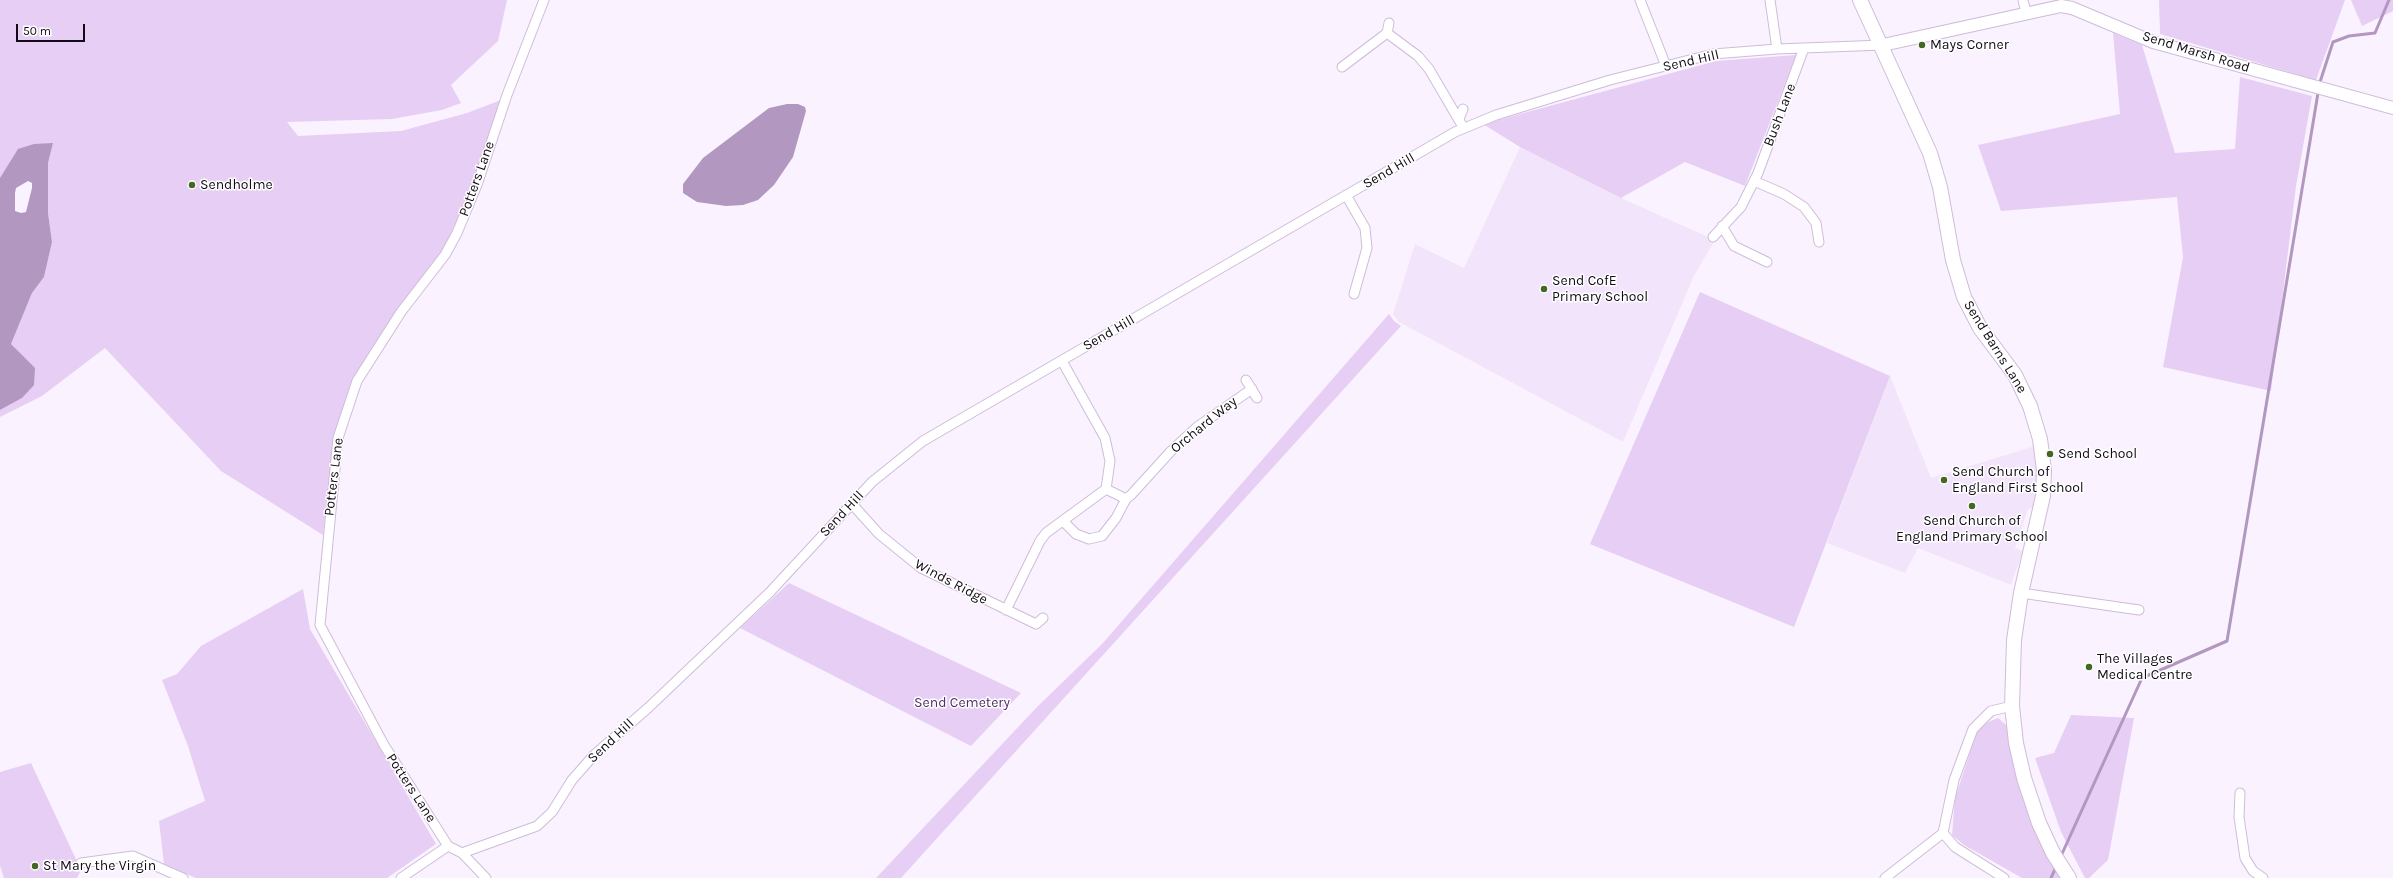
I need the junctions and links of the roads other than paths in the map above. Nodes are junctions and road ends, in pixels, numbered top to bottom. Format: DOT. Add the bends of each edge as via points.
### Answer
graph roads {
  1 [pos="544,0"];
  2 [pos="1640,0"];
  3 [pos="1770,0"];
  4 [pos="1860,0"];
  5 [pos="2023,0"];
  6 [pos="2026,13"];
  7 [pos="1389,22"];
  8 [pos="1387,33"];
  9 [pos="1882,45"];
  10 [pos="1804,48"];
  11 [pos="1777,49"];
  12 [pos="1666,66"];
  13 [pos="1342,67"];
  14 [pos="2393,108"];
  15 [pos="1463,109"];
  16 [pos="1459,118"];
  17 [pos="1463,127"];
  18 [pos="1754,181"];
  19 [pos="1346,195"];
  20 [pos="1722,226"];
  21 [pos="1713,237"];
  22 [pos="1819,242"];
  23 [pos="1767,262"];
  24 [pos="1354,294"];
  25 [pos="1062,361"];
  26 [pos="1246,380"];
  27 [pos="1252,389"];
  28 [pos="1258,398"];
  29 [pos="1106,489"];
  30 [pos="1126,499"];
  31 [pos="852,504"];
  32 [pos="1063,521"];
  33 [pos="2021,593"];
  34 [pos="1006,610"];
  35 [pos="2139,610"];
  36 [pos="1043,618"];
  37 [pos="2012,706"];
  38 [pos="2240,793"];
  39 [pos="1943,833"];
  40 [pos="448,846"];
  41 [pos="462,853"];
  42 [pos="81,863"];
  43 [pos="2062,867"];
  44 [pos="183,878"];
  45 [pos="401,878"];
  46 [pos="486,878"];
  47 [pos="1885,878"];
  48 [pos="2004,878"];
  49 [pos="2263,878"];
  1 -- 40 [label="street, Potters Lane" via="506,95 477,185 457,233 356,381 338,438 329,516 320,625 384,745"];
  2 -- 12 [label="street"];
  3 -- 11 [label="street"];
  4 -- 9 [label="main road, Send Barns Lane"];
  5 -- 6 [label="street"];
  6 -- 9 [label="main road, Send Marsh Road"];
  6 -- 14 [label="main road, Send Marsh Road" via="2061,6 2072,8 2153,42"];
  7 -- 8 [label="street"];
  8 -- 13 [label="street"];
  8 -- 16 [label="street" via="1418,56 1429,69"];
  9 -- 10 [label="street, Send Hill"];
  9 -- 33 [label="main road, Send Barns Lane" via="1930,152 1940,187 1953,260 1964,297 1980,328 2015,375 2030,406 2040,439 2044,470 2043,496"];
  10 -- 11 [label="street, Send Hill"];
  10 -- 18 [label="street, Bush Lane"];
  11 -- 12 [label="street, Send Hill" via="1713,54"];
  12 -- 17 [label="street, Send Hill" via="1610,80"];
  15 -- 16 [label="street"];
  16 -- 17 [label="street"];
  17 -- 19 [label="street, Send Hill"];
  18 -- 20 [label="street, Bush Lane" via="1741,207"];
  18 -- 22 [label="street" via="1784,194 1804,207 1816,223"];
  19 -- 24 [label="street" via="1365,228 1367,248"];
  19 -- 25 [label="street, Send Hill"];
  20 -- 21 [label="street, Bush Lane"];
  20 -- 23 [label="street" via="1734,246"];
  25 -- 29 [label="street" via="1105,438 1110,462"];
  25 -- 31 [label="street, Send Hill" via="923,441 872,482"];
  26 -- 27 [label="street, Orchard Way"];
  27 -- 28 [label="street, Orchard Way"];
  27 -- 30 [label="street, Orchard Way" via="1197,427"];
  29 -- 30 [label="street"];
  29 -- 32 [label="street"];
  30 -- 32 [label="street, Orchard Way" via="1102,536 1089,539 1076,534"];
  31 -- 34 [label="street, Winds Ridge" via="884,538 921,568"];
  31 -- 41 [label="street, Send Hill" via="770,592 648,708 594,755 572,780 552,812 536,826"];
  32 -- 34 [label="street" via="1046,533 1040,541"];
  33 -- 35 [label="street"];
  33 -- 37 [label="main road, Send Barns Lane" via="2014,640"];
  34 -- 36 [label="street, Winds Ridge" via="1036,624"];
  37 -- 39 [label="street" via="1992,711 1973,729 1954,780"];
  37 -- 43 [label="main road, Send Barns Lane" via="2016,743 2024,778 2039,823"];
  38 -- 49 [label="street" via="2245,858 2253,871"];
  39 -- 47 [label="street"];
  39 -- 48 [label="street" via="1956,847"];
  40 -- 41 [label="street"];
  40 -- 45 [label="street"];
  41 -- 46 [label="street"];
  42 -- 44 [label="street" via="133,856"];
}
